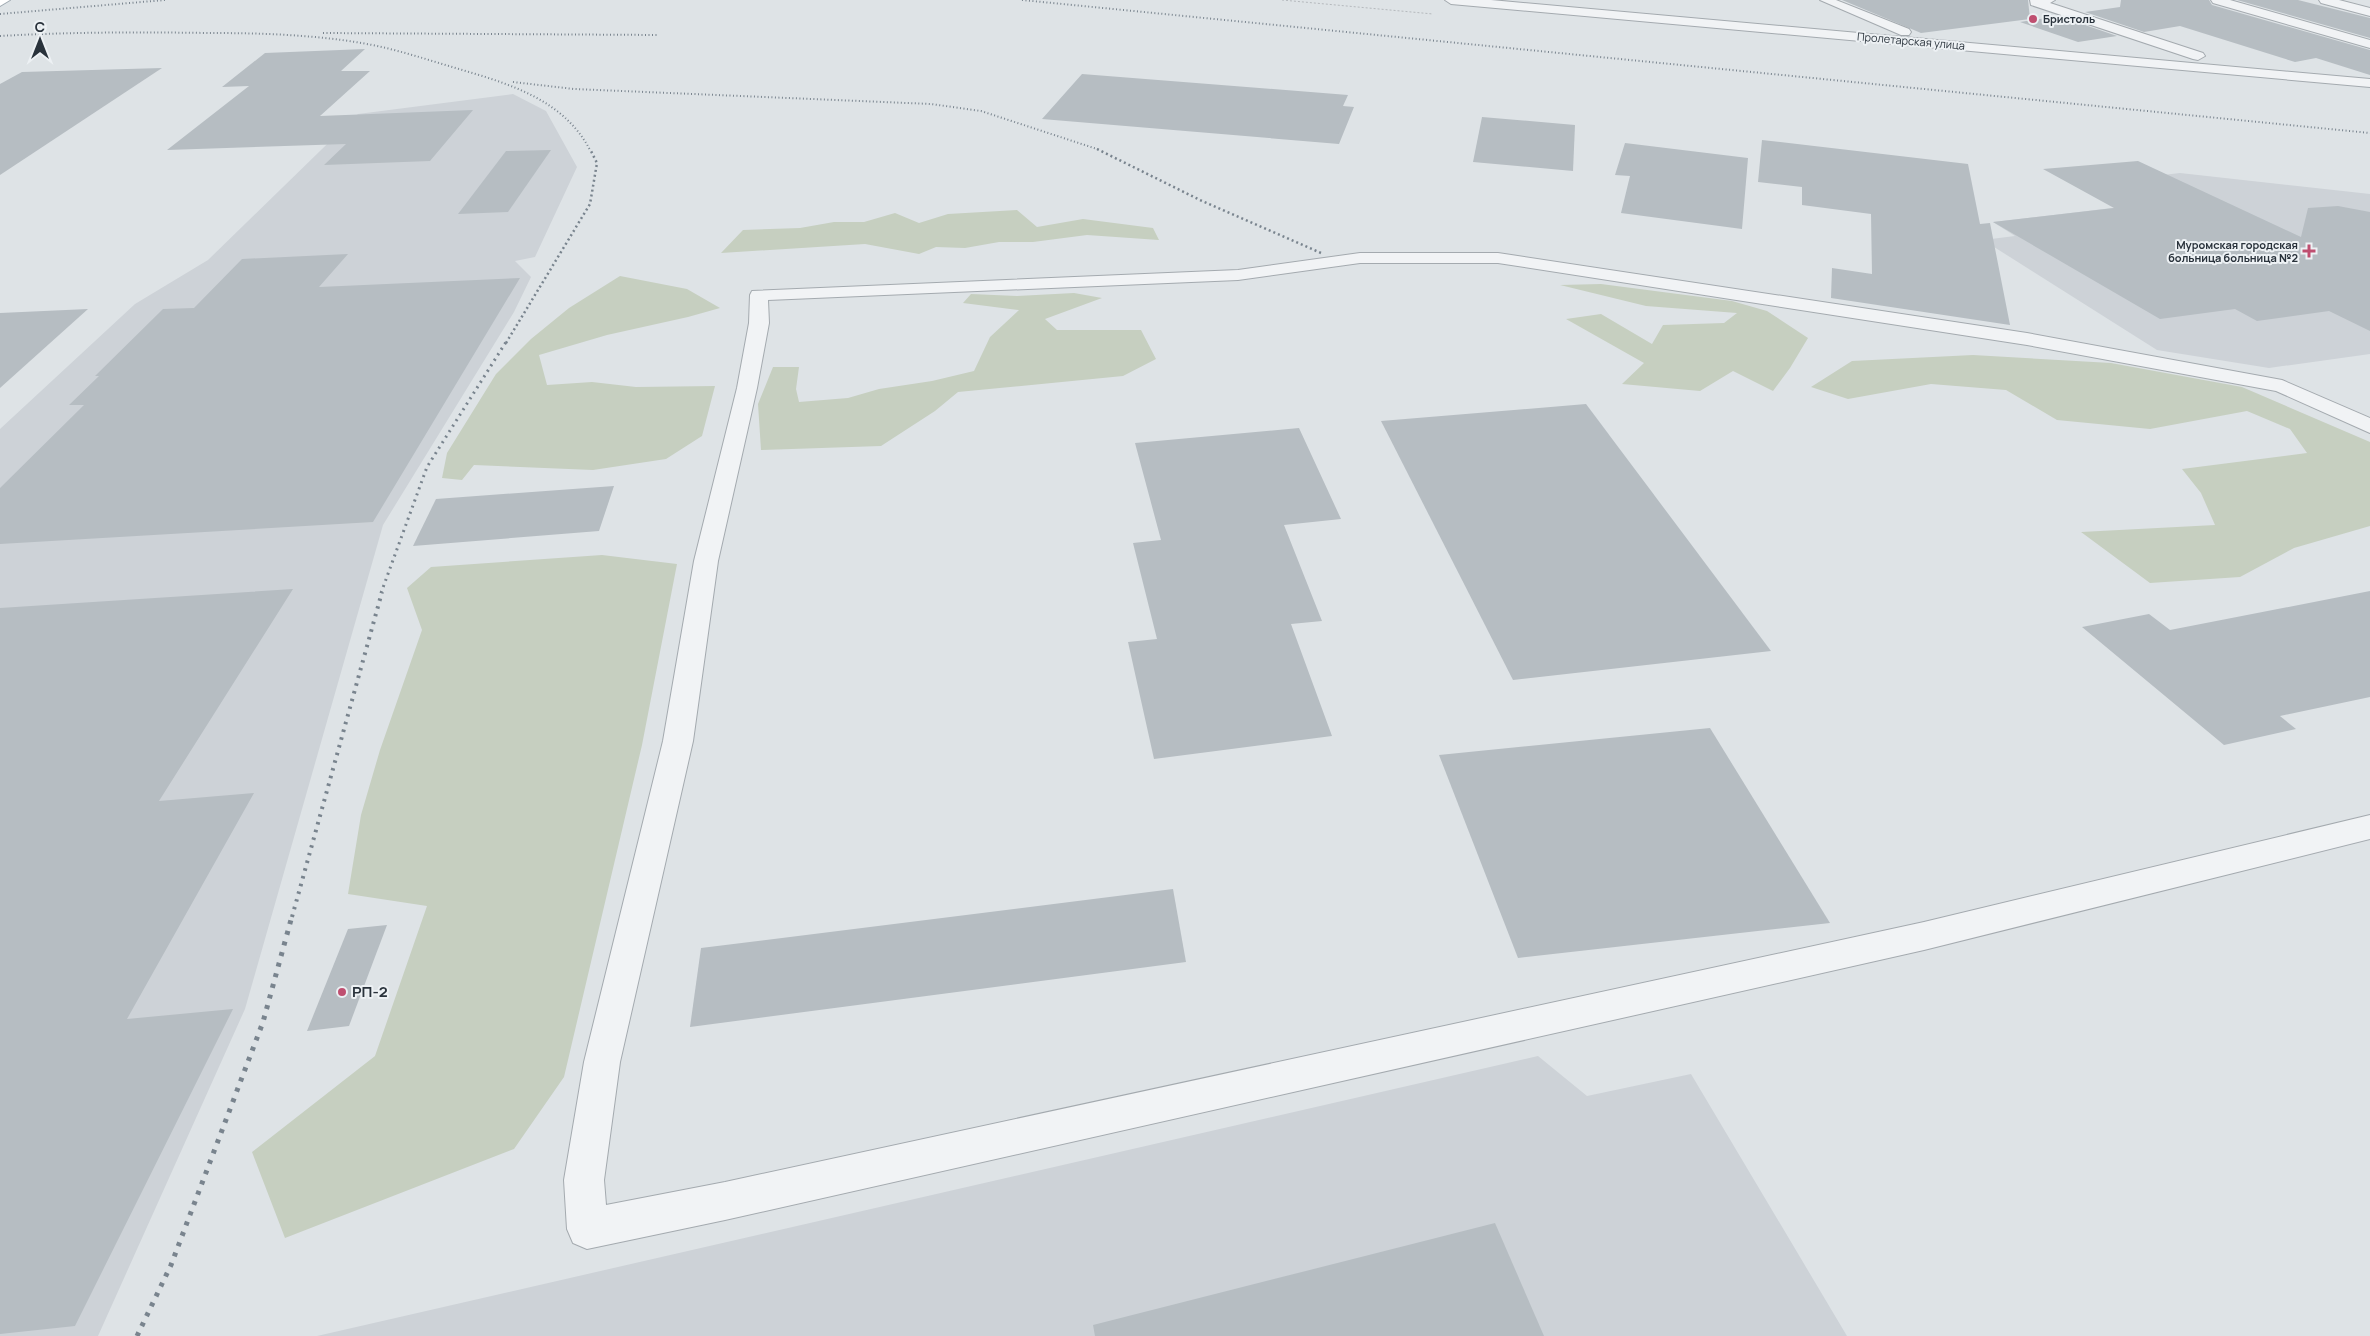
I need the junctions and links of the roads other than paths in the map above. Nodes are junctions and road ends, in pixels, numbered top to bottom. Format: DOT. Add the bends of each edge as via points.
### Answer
graph roads {
  1 [pos="4,0"];
  2 [pos="1451,0"];
  3 [pos="1826,0"];
  4 [pos="2049,0"];
  5 [pos="2217,0"];
  6 [pos="2325,0"];
  7 [pos="1484,1"];
  8 [pos="0,2"];
  9 [pos="2370,12"];
  10 [pos="1934,43"];
  11 [pos="2370,44"];
  12 [pos="2242,71"];
  13 [pos="2370,83"];
  14 [pos="2370,426"];
  15 [pos="2370,827"];
  1 -- 8 [label="main road"];
  2 -- 7 [label="street, Пролетарская улица"];
  3 -- 10 [label="street"];
  4 -- 12 [label="street" via="2034,2"];
  5 -- 11 [label="street"];
  6 -- 9 [label="street"];
  7 -- 10 [label="street, Пролетарская улица"];
  10 -- 12 [label="street, Пролетарская улица"];
  12 -- 13 [label="street, Пролетарская улица"];
  14 -- 15 [label="street" via="2282,386 2027,339 1498,258 1360,258 1238,275 759,295 759,323 706,561 678,741 602,1062 584,1180 587,1229 1924,936"];
}
